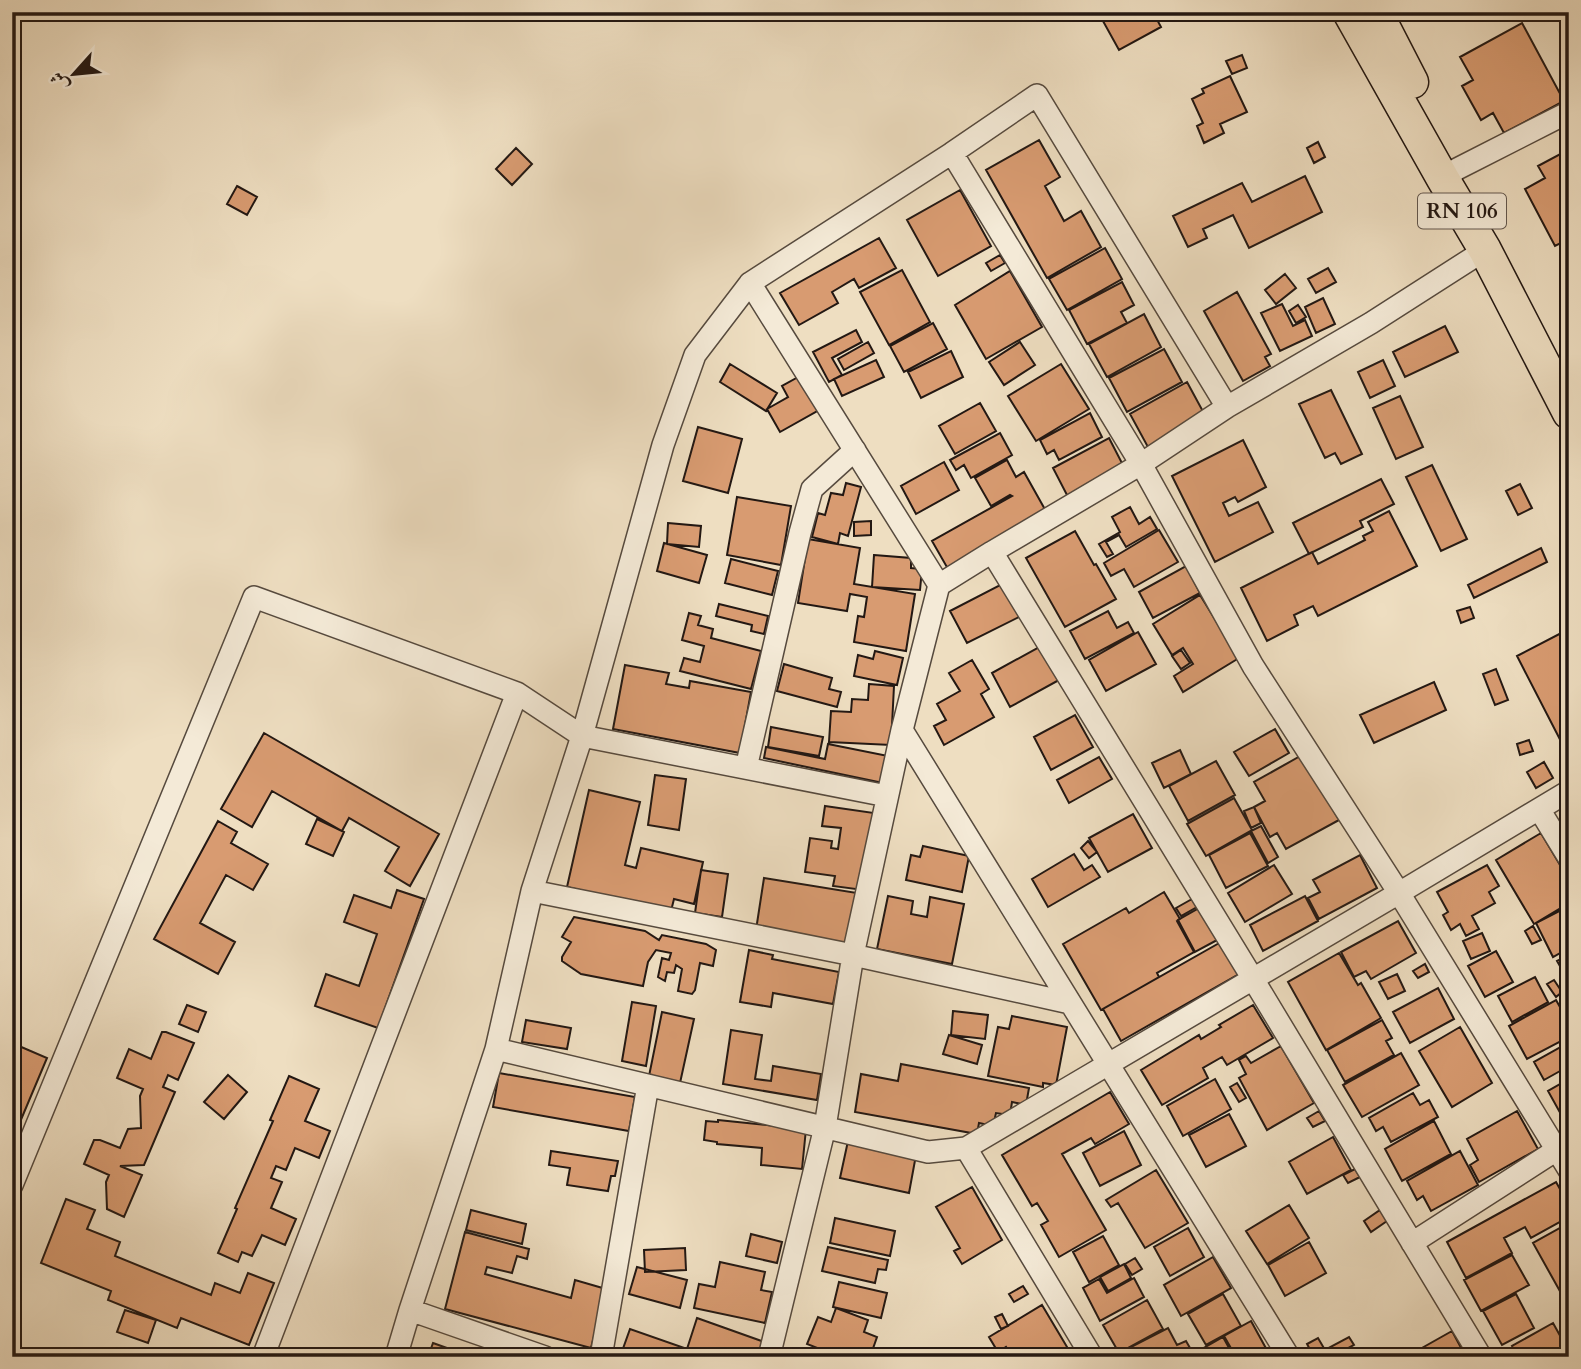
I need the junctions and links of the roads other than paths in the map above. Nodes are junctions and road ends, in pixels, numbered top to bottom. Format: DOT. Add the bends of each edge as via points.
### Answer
graph roads {
  1 [pos="1349,12"];
  2 [pos="1376,12"];
  3 [pos="1569,112"];
  4 [pos="952,153"];
  5 [pos="1450,174"];
  6 [pos="1485,250"];
  7 [pos="750,283"];
  8 [pos="1569,373"];
  9 [pos="1227,407"];
  10 [pos="1569,413"];
  11 [pos="855,450"];
  12 [pos="1141,464"];
  13 [pos="992,552"];
  14 [pos="939,585"];
  15 [pos="517,693"];
  16 [pos="902,730"];
  17 [pos="582,736"];
  18 [pos="746,768"];
  19 [pos="1569,791"];
  20 [pos="887,796"];
  21 [pos="1539,809"];
  22 [pos="1569,858"];
  23 [pos="532,891"];
  24 [pos="1399,893"];
  25 [pos="853,955"];
  26 [pos="1253,979"];
  27 [pos="1070,1003"];
  28 [pos="496,1049"];
  29 [pos="1109,1064"];
  30 [pos="648,1085"];
  31 [pos="825,1127"];
  32 [pos="1562,1146"];
  33 [pos="966,1148"];
  34 [pos="1569,1170"];
  35 [pos="12,1185"];
  36 [pos="1412,1242"];
  37 [pos="410,1310"];
  38 [pos="263,1357"];
  39 [pos="396,1357"];
  40 [pos="545,1357"];
  41 [pos="601,1357"];
  42 [pos="769,1357"];
  43 [pos="1092,1357"];
  44 [pos="1289,1357"];
  45 [pos="1481,1357"];
  1 -- 5 [label="main road, RN 106"];
  2 -- 5 [label="main road, RN 106"];
  3 -- 5 [label="street"];
  4 -- 7 [label="street"];
  4 -- 9 [label="street" via="1037,95"];
  4 -- 12 [label="street"];
  5 -- 6 [label="main road, RN 106"];
  5 -- 8 [label="main road, RN 106"];
  6 -- 9 [label="street"];
  6 -- 10 [label="main road, RN 106"];
  7 -- 11 [label="street"];
  7 -- 17 [label="street" via="695,355 663,444"];
  9 -- 12 [label="street"];
  11 -- 14 [label="street"];
  11 -- 18 [label="street" via="812,489"];
  12 -- 13 [label="street"];
  12 -- 24 [label="street" via="1253,666"];
  13 -- 14 [label="street"];
  13 -- 26 [label="street"];
  14 -- 16 [label="street"];
  15 -- 17 [label="street"];
  15 -- 35 [label="street" via="254,597"];
  15 -- 38 [label="street"];
  16 -- 20 [label="street"];
  16 -- 27 [label="street"];
  17 -- 18 [label="street"];
  17 -- 23 [label="street"];
  18 -- 20 [label="street"];
  19 -- 21 [label="street"];
  20 -- 25 [label="street"];
  21 -- 22 [label="street"];
  21 -- 24 [label="street"];
  23 -- 25 [label="street"];
  23 -- 28 [label="street"];
  24 -- 26 [label="street"];
  24 -- 32 [label="street"];
  25 -- 27 [label="street"];
  25 -- 31 [label="street"];
  26 -- 29 [label="street"];
  26 -- 36 [label="street"];
  27 -- 29 [label="street"];
  28 -- 30 [label="street"];
  28 -- 37 [label="street"];
  29 -- 33 [label="street"];
  29 -- 44 [label="street"];
  30 -- 31 [label="street"];
  30 -- 41 [label="street"];
  31 -- 33 [label="street" via="928,1152"];
  31 -- 42 [label="street"];
  32 -- 34 [label="street"];
  32 -- 36 [label="street"];
  33 -- 43 [label="street"];
  36 -- 45 [label="street"];
  37 -- 39 [label="street"];
  37 -- 40 [label="street"];
}
